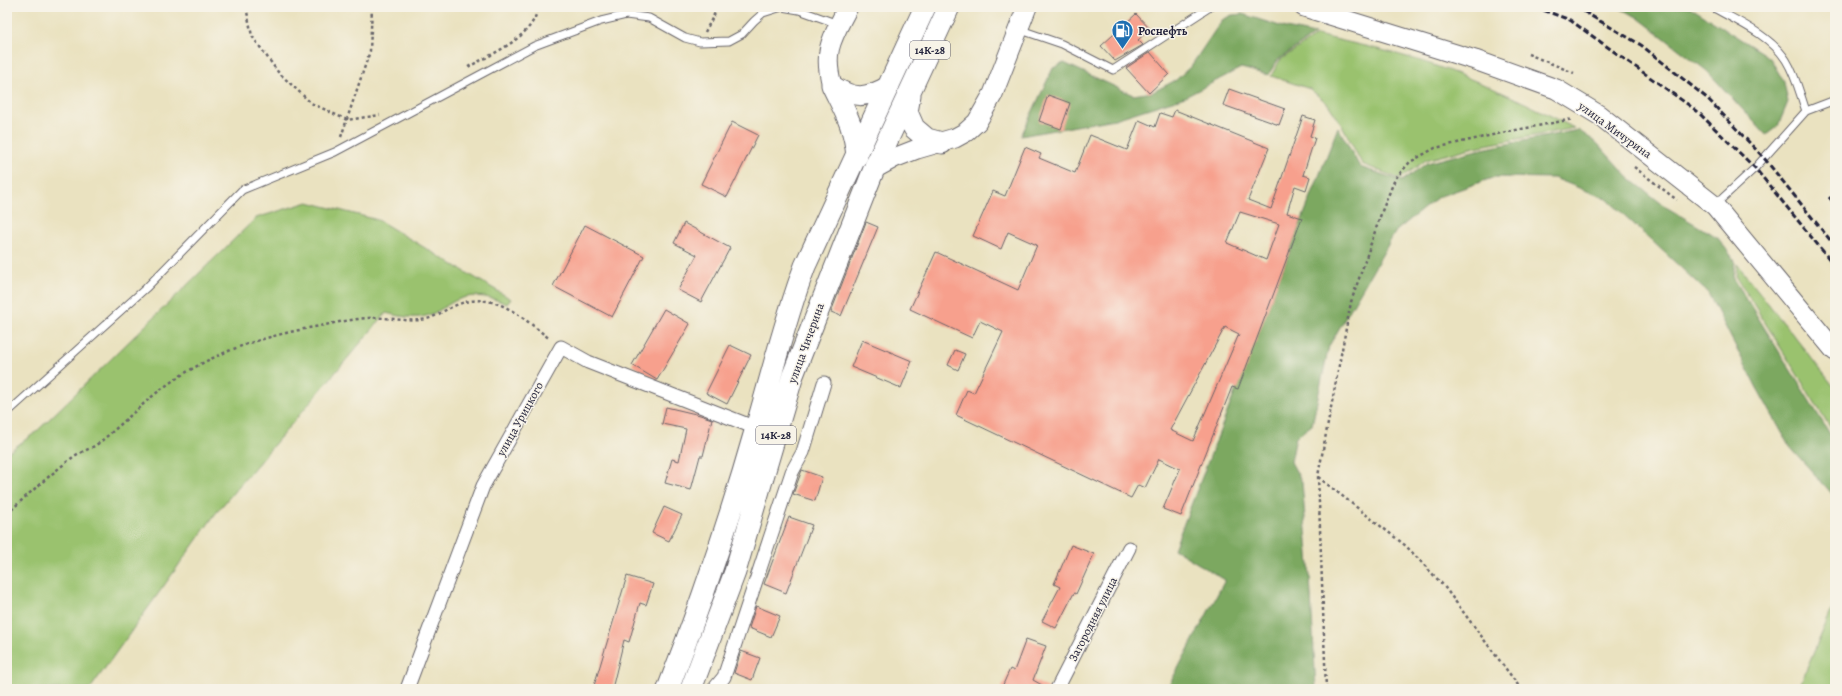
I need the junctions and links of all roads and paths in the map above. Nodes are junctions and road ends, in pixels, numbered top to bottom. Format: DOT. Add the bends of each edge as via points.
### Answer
graph roads {
  1 [pos="246,7"];
  2 [pos="372,7"];
  3 [pos="538,7"];
  4 [pos="718,7"];
  5 [pos="848,7"];
  6 [pos="925,7"];
  7 [pos="950,7"];
  8 [pos="1027,7"];
  9 [pos="1210,7"];
  10 [pos="1304,7"];
  11 [pos="1712,7"];
  12 [pos="840,24"];
  13 [pos="1018,29"];
  14 [pos="700,42"];
  15 [pos="1528,54"];
  16 [pos="466,68"];
  17 [pos="1574,73"];
  18 [pos="832,85"];
  19 [pos="888,86"];
  20 [pos="910,93"];
  21 [pos="1835,100"];
  22 [pos="1806,112"];
  23 [pos="387,114"];
  24 [pos="1599,115"];
  25 [pos="346,120"];
  26 [pos="942,143"];
  27 [pos="336,152"];
  28 [pos="857,156"];
  29 [pos="1634,167"];
  30 [pos="874,169"];
  31 [pos="1677,200"];
  32 [pos="1715,206"];
  33 [pos="561,347"];
  34 [pos="1835,350"];
  35 [pos="824,383"];
  36 [pos="7,413"];
  37 [pos="756,428"];
  38 [pos="1318,476"];
  39 [pos="7,514"];
  40 [pos="1129,548"];
  41 [pos="407,689"];
  42 [pos="668,689"];
  43 [pos="691,689"];
  44 [pos="714,689"];
  45 [pos="1058,689"];
  46 [pos="1326,689"];
  47 [pos="1520,689"];
  1 -- 25 [label="path" via="252,36 278,72 311,103"];
  2 -- 25 [label="path" via="370,51"];
  3 -- 16 [label="path" via="536,16 519,38"];
  4 -- 14 [label="path"];
  5 -- 12 [label="main road"];
  6 -- 19 [label="main road, улица Чичерина / 14К-28"];
  7 -- 20 [label="main road, улица Чичерина / 14К-28"];
  8 -- 13 [label="main road"];
  9 -- 13 [label="lane" via="1113,70 1062,44"];
  10 -- 24 [label="main road, улица Мичурина" via="1476,60 1541,83"];
  11 -- 22 [label="lane" via="1770,41 1786,60"];
  12 -- 14 [label="lane" via="782,7 764,13 742,34 729,41"];
  12 -- 18 [label="main road" via="827,55"];
  13 -- 26 [label="main road" via="993,94 977,122 966,132"];
  14 -- 27 [label="lane" via="685,38 649,18 626,15 601,21 534,46"];
  15 -- 17 [label="path"];
  18 -- 19 [label="main road" via="858,96 873,95"];
  18 -- 28 [label="main road" via="851,124"];
  19 -- 28 [label="main road, улица Чичерина / 14К-28"];
  20 -- 26 [label="main road" via="907,112 914,128 927,139"];
  20 -- 30 [label="main road, улица Чичерина / 14К-28"];
  21 -- 22 [label="lane"];
  22 -- 32 [label="lane" via="1755,168"];
  23 -- 25 [label="path"];
  24 -- 32 [label="main road, улица Мичурина"];
  24 -- 38 [label="path" via="1435,148 1410,162 1395,179 1351,302"];
  25 -- 27 [label="path"];
  26 -- 30 [label="main road" via="917,149"];
  27 -- 36 [label="lane" via="242,190 146,288"];
  28 -- 37 [label="main road, улица Чичерина / 14К-28" via="805,266 792,302"];
  29 -- 31 [label="path, улица Мичурина"];
  30 -- 43 [label="main road, улица Чичерина / 14К-28" via="793,375 735,572"];
  32 -- 34 [label="main road, улица Мичурина"];
  33 -- 37 [label="street" via="588,362"];
  33 -- 39 [label="path" via="506,306 489,300 471,300 423,320 368,318 304,329 242,344 207,360 173,381 98,444 75,456 44,479"];
  33 -- 41 [label="street, улица Урицкого" via="483,486"];
  35 -- 44 [label="street" via="803,452 792,472 724,677"];
  37 -- 42 [label="main road, улица Чичерина / 14К-28" via="693,624"];
  38 -- 46 [label="path"];
  38 -- 47 [label="path" via="1406,546 1443,585"];
  40 -- 45 [label="street, Загородняя улица"];
}
